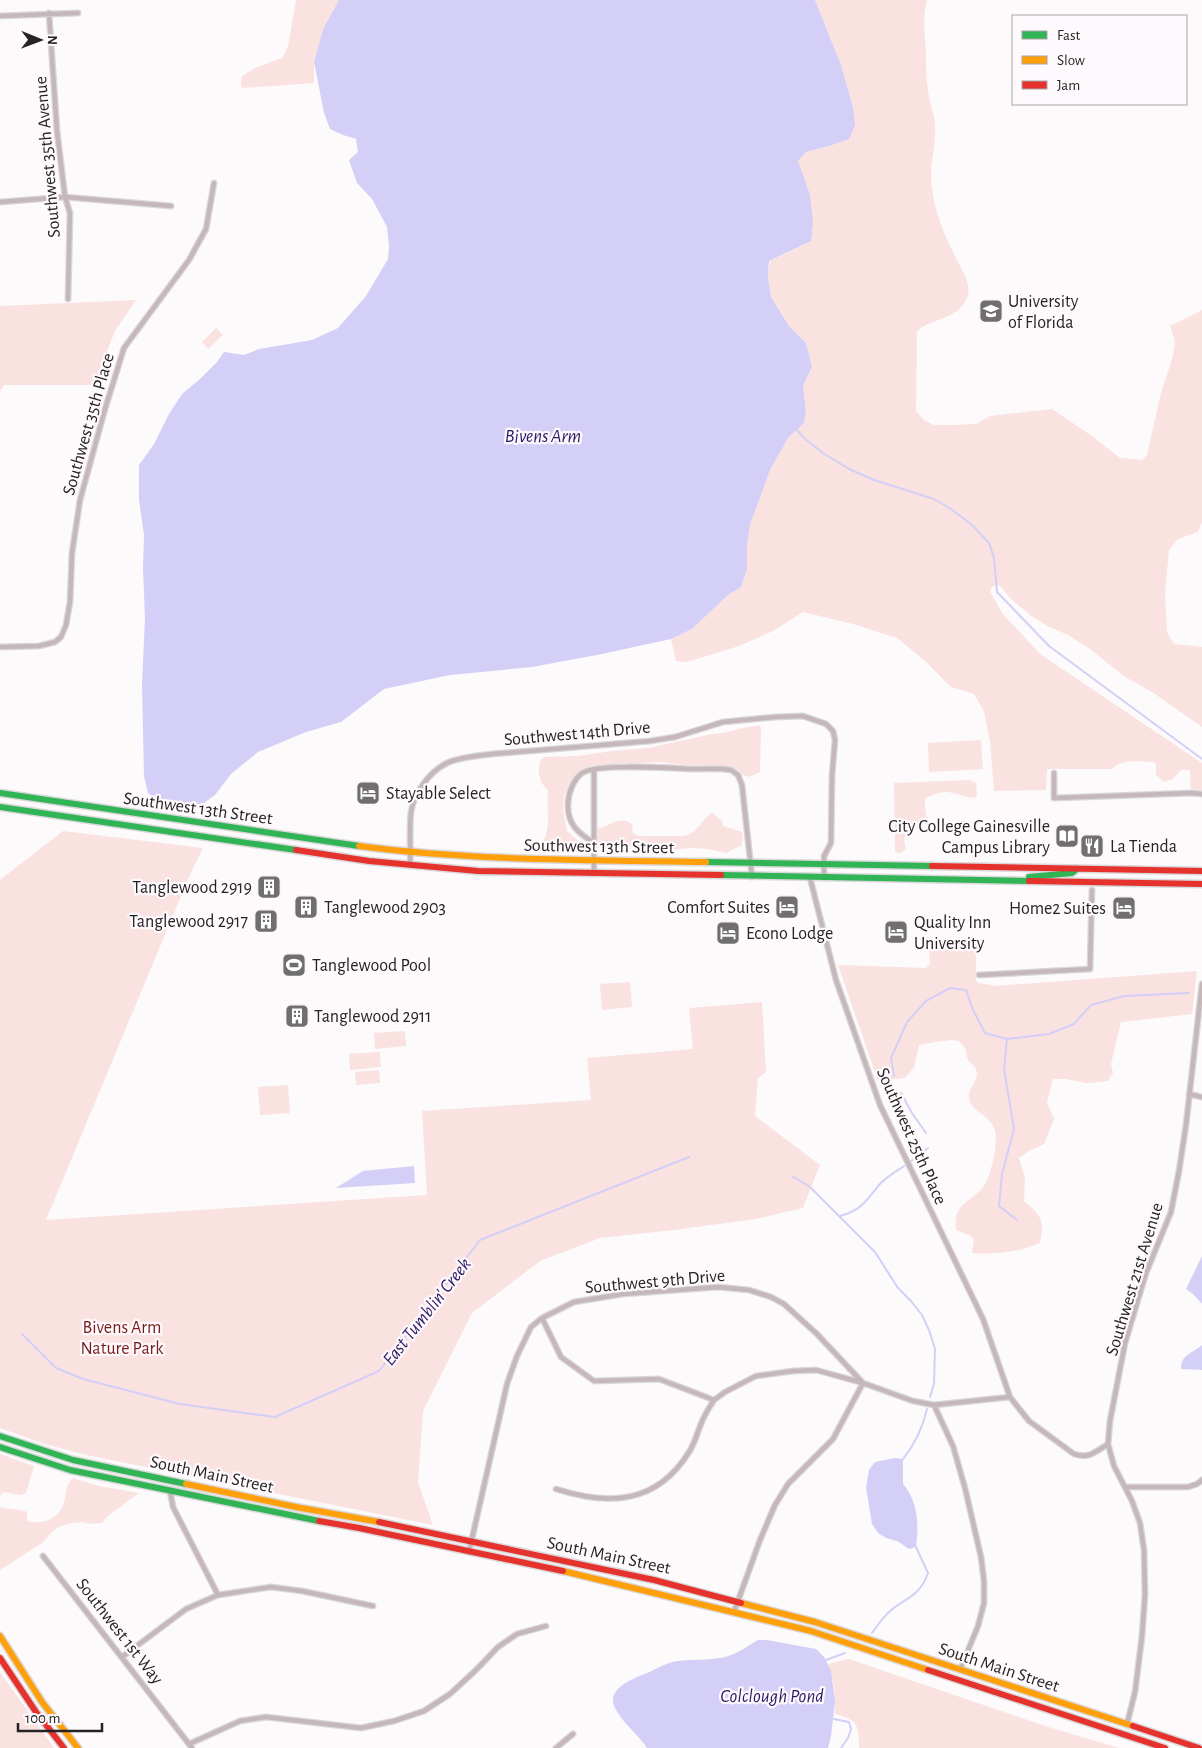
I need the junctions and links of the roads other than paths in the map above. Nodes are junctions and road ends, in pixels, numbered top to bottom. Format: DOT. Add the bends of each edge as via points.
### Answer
graph roads {
  1 [pos="49,13"];
  2 [pos="78,13"];
  3 [pos="0,16"];
  4 [pos="214,183"];
  5 [pos="64,197"];
  6 [pos="0,202"];
  7 [pos="172,206"];
  8 [pos="68,299"];
  9 [pos="0,647"];
  10 [pos="594,769"];
  11 [pos="1054,773"];
  12 [pos="0,794"];
  13 [pos="1202,794"];
  14 [pos="0,807"];
  15 [pos="233,828"];
  16 [pos="231,842"];
  17 [pos="594,843"];
  18 [pos="411,853"];
  19 [pos="594,861"];
  20 [pos="750,863"];
  21 [pos="824,864"];
  22 [pos="410,866"];
  23 [pos="957,866"];
  24 [pos="1078,868"];
  25 [pos="1092,869"];
  26 [pos="1202,871"];
  27 [pos="594,874"];
  28 [pos="752,877"];
  29 [pos="810,878"];
  30 [pos="824,878"];
  31 [pos="957,880"];
  32 [pos="1026,881"];
  33 [pos="1202,884"];
  34 [pos="1092,886"];
  35 [pos="979,975"];
  36 [pos="1202,984"];
  37 [pos="1189,1094"];
  38 [pos="1202,1097"];
  39 [pos="542,1318"];
  40 [pos="864,1383"];
  41 [pos="1010,1398"];
  42 [pos="714,1400"];
  43 [pos="934,1405"];
  44 [pos="0,1436"];
  45 [pos="1108,1444"];
  46 [pos="0,1447"];
  47 [pos="56,1455"];
  48 [pos="53,1465"];
  49 [pos="172,1481"];
  50 [pos="1201,1481"];
  51 [pos="1125,1487"];
  52 [pos="556,1489"];
  53 [pos="170,1491"];
  54 [pos="471,1541"];
  55 [pos="469,1552"];
  56 [pos="43,1556"];
  57 [pos="218,1596"];
  58 [pos="738,1601"];
  59 [pos="372,1606"];
  60 [pos="734,1612"];
  61 [pos="546,1626"];
  62 [pos="0,1636"];
  63 [pos="122,1657"];
  64 [pos="0,1658"];
  65 [pos="960,1670"];
  66 [pos="956,1680"];
  67 [pos="1127,1724"];
  68 [pos="573,1734"];
  69 [pos="1122,1734"];
  70 [pos="191,1746"];
  71 [pos="64,1748"];
  72 [pos="78,1748"];
  73 [pos="556,1748"];
  74 [pos="1165,1748"];
  75 [pos="1199,1748"];
  1 -- 2 [label="street"];
  1 -- 3 [label="street"];
  1 -- 5 [label="street, Southwest 35th Avenue"];
  4 -- 9 [label="street, Southwest 35th Place" via="206,229 189,260 124,348 80,500 66,625 55,642 39,646"];
  5 -- 6 [label="street"];
  5 -- 7 [label="street"];
  5 -- 8 [label="street, Southwest 35th Avenue" via="70,213"];
  10 -- 17 [label="street"];
  10 -- 17 [label="street" via="582,773 571,786 567,811 580,835"];
  10 -- 20 [label="street" via="632,767 726,769 736,772 742,785"];
  11 -- 13 [label="street" via="1054,798"];
  12 -- 15 [label="main road, Southwest 13th Street"];
  14 -- 16 [label="main road, Southwest 13th Street"];
  15 -- 16 [label="street"];
  15 -- 18 [label="main road, Southwest 13th Street"];
  16 -- 22 [label="main road, Southwest 13th Street"];
  17 -- 19 [label="street"];
  18 -- 19 [label="main road, Southwest 13th Street"];
  18 -- 21 [label="street, Southwest 14th Drive" via="411,811 416,797 423,784 447,763 492,754 650,741 723,722 803,716 823,722 834,732 831,843 824,856"];
  18 -- 22 [label="street, Southwest 14th Drive"];
  19 -- 20 [label="main road, Southwest 13th Street"];
  19 -- 27 [label="street"];
  20 -- 21 [label="main road, Southwest 13th Street"];
  20 -- 28 [label="street"];
  21 -- 23 [label="main road, Southwest 13th Street"];
  21 -- 30 [label="street"];
  22 -- 27 [label="main road, Southwest 13th Street"];
  23 -- 24 [label="main road, Southwest 13th Street"];
  23 -- 31 [label="main road"];
  24 -- 25 [label="main road, Southwest 13th Street"];
  24 -- 32 [label="main road" via="1072,873 1030,877"];
  25 -- 26 [label="main road, Southwest 13th Street"];
  25 -- 34 [label="main road"];
  27 -- 28 [label="main road, Southwest 13th Street"];
  28 -- 29 [label="main road, Southwest 13th Street"];
  29 -- 30 [label="main road, Southwest 13th Street"];
  29 -- 41 [label="street, Southwest 25th Place" via="836,980 880,1105 982,1319"];
  30 -- 31 [label="main road, Southwest 13th Street"];
  31 -- 32 [label="main road, Southwest 13th Street"];
  32 -- 34 [label="main road, Southwest 13th Street"];
  33 -- 34 [label="main road, Southwest 13th Street"];
  34 -- 35 [label="street" via="1090,970"];
  36 -- 37 [label="street, Southwest 21st Avenue"];
  37 -- 38 [label="street"];
  37 -- 45 [label="street, Southwest 21st Avenue" via="1171,1212 1134,1311"];
  39 -- 40 [label="street, Southwest 9th Drive" via="574,1302 623,1294 718,1286 749,1290 784,1304"];
  39 -- 42 [label="street" via="561,1357 594,1381 659,1379"];
  39 -- 54 [label="street, Southwest 9th Drive" via="531,1327 517,1356"];
  40 -- 42 [label="street" via="816,1370 793,1371 756,1376"];
  40 -- 43 [label="street" via="912,1401"];
  40 -- 58 [label="street" via="833,1439 788,1484 775,1505"];
  41 -- 43 [label="street"];
  41 -- 45 [label="street" via="1029,1421 1074,1454 1082,1457"];
  42 -- 52 [label="street" via="690,1450 674,1473 652,1490 628,1498 606,1500"];
  43 -- 65 [label="street" via="953,1446 963,1480 984,1581 984,1603 978,1626"];
  44 -- 47 [label="main road, South Main Street"];
  45 -- 51 [label="street, Southwest 21st Avenue" via="1114,1466"];
  46 -- 48 [label="main road, South Main Street"];
  47 -- 48 [label="main road"];
  47 -- 49 [label="main road, South Main Street"];
  48 -- 53 [label="main road, South Main Street"];
  49 -- 53 [label="main road"];
  49 -- 54 [label="main road, South Main Street"];
  50 -- 51 [label="street" via="1188,1487"];
  51 -- 67 [label="street, Southwest 21st Avenue" via="1140,1523 1144,1559 1142,1636 1135,1692"];
  53 -- 55 [label="main road, South Main Street"];
  53 -- 57 [label="street" via="173,1507"];
  54 -- 55 [label="street, Southwest 9th Drive"];
  54 -- 58 [label="main road, South Main Street"];
  55 -- 60 [label="main road, South Main Street" via="574,1573"];
  56 -- 63 [label="street, Southwest 1st Way"];
  57 -- 59 [label="street" via="271,1587"];
  57 -- 63 [label="street" via="186,1609"];
  58 -- 60 [label="street"];
  58 -- 65 [label="main road, South Main Street" via="815,1622"];
  60 -- 66 [label="main road, South Main Street" via="811,1631"];
  61 -- 70 [label="street" via="517,1634 498,1647 450,1694 424,1711 362,1728 266,1717 240,1721"];
  62 -- 72 [label="main road" via="42,1702"];
  63 -- 70 [label="street, Southwest 1st Way"];
  64 -- 71 [label="main road"];
  65 -- 66 [label="main road"];
  65 -- 67 [label="main road, South Main Street"];
  66 -- 69 [label="main road, South Main Street"];
  67 -- 69 [label="main road"];
  67 -- 75 [label="main road, South Main Street"];
  68 -- 73 [label="street"];
  69 -- 74 [label="main road, South Main Street"];
}
